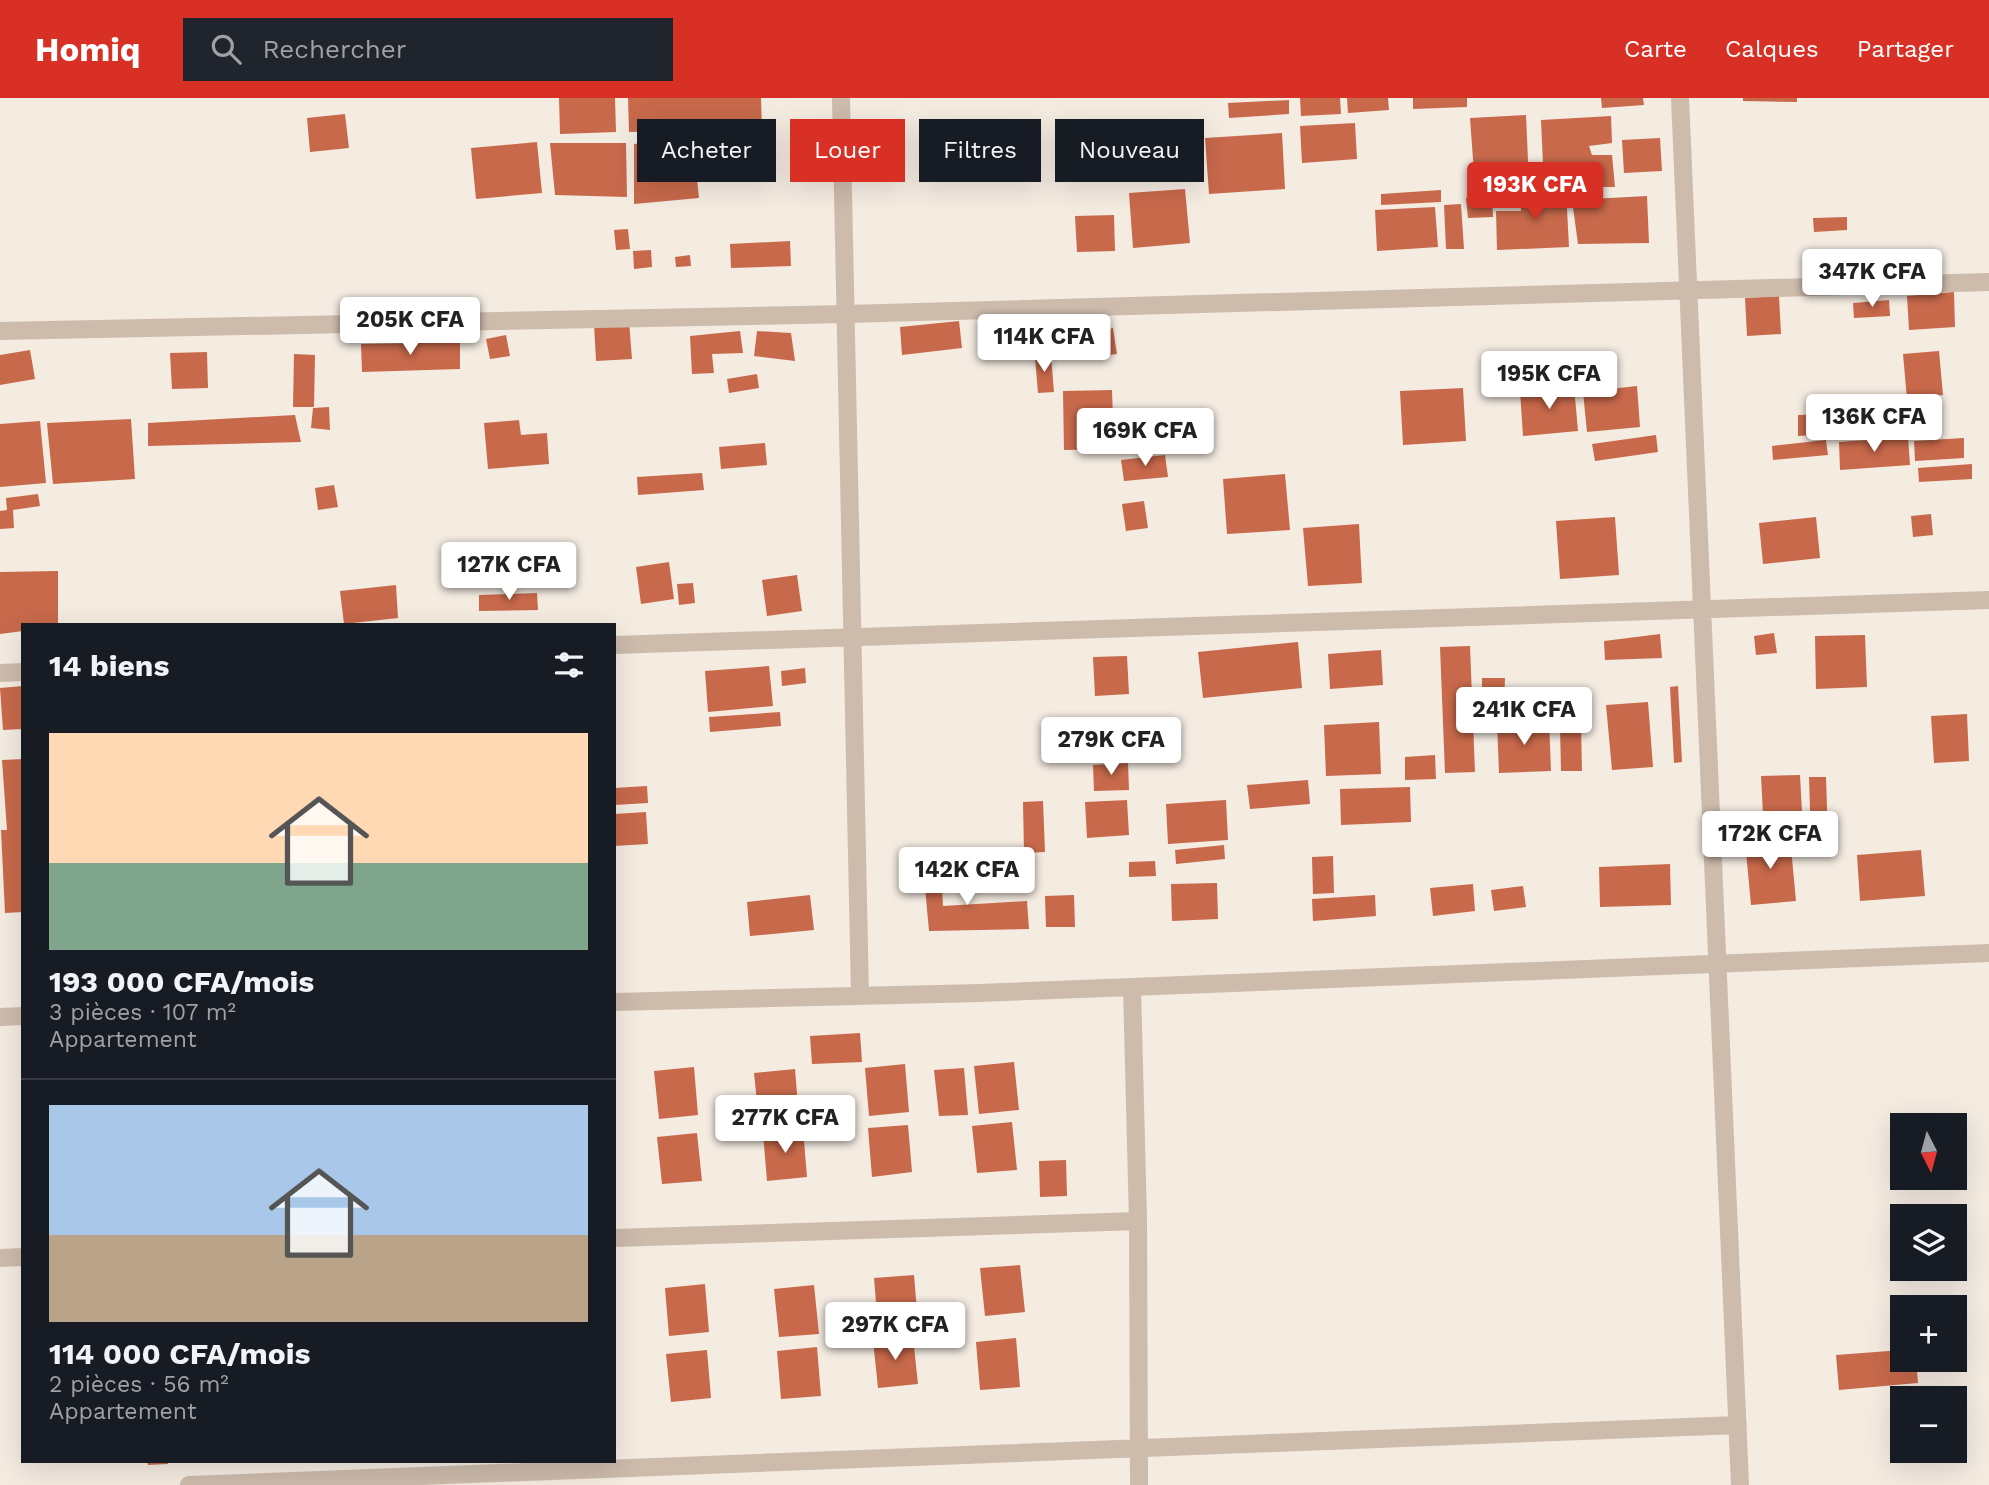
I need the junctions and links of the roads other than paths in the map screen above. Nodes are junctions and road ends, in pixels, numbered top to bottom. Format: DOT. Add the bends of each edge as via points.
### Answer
graph roads {
  1 [pos="841,98"];
  2 [pos="1680,98"];
  3 [pos="1989,282"];
  4 [pos="1689,289"];
  5 [pos="845,314"];
  6 [pos="0,331"];
  7 [pos="1989,600"];
  8 [pos="1702,608"];
  9 [pos="852,636"];
  10 [pos="616,645"];
  11 [pos="21,672"];
  12 [pos="0,673"];
  13 [pos="1989,953"];
  14 [pos="1718,963"];
  15 [pos="1132,987"];
  16 [pos="860,996"];
  17 [pos="616,1002"];
  18 [pos="21,1016"];
  19 [pos="0,1017"];
  20 [pos="1138,1221"];
  21 [pos="616,1238"];
  22 [pos="21,1257"];
  23 [pos="0,1258"];
  24 [pos="1738,1425"];
  25 [pos="1139,1448"];
  26 [pos="421,1474"];
  27 [pos="189,1485"];
  28 [pos="1139,1485"];
  29 [pos="1740,1485"];
  1 -- 5 [label="street"];
  2 -- 4 [label="street"];
  3 -- 4 [label="street"];
  4 -- 5 [label="street"];
  4 -- 8 [label="street"];
  5 -- 6 [label="street"];
  5 -- 9 [label="street"];
  7 -- 8 [label="street"];
  8 -- 9 [label="street"];
  8 -- 14 [label="street"];
  9 -- 10 [label="street"];
  9 -- 16 [label="street"];
  11 -- 12 [label="street"];
  13 -- 14 [label="street"];
  14 -- 15 [label="street"];
  14 -- 24 [label="street"];
  15 -- 16 [label="street"];
  15 -- 20 [label="street"];
  16 -- 17 [label="street"];
  18 -- 19 [label="street"];
  20 -- 21 [label="street"];
  20 -- 25 [label="street"];
  22 -- 23 [label="street"];
  24 -- 25 [label="street"];
  24 -- 29 [label="street"];
  25 -- 26 [label="street"];
  25 -- 28 [label="street"];
  26 -- 27 [label="street"];
}
